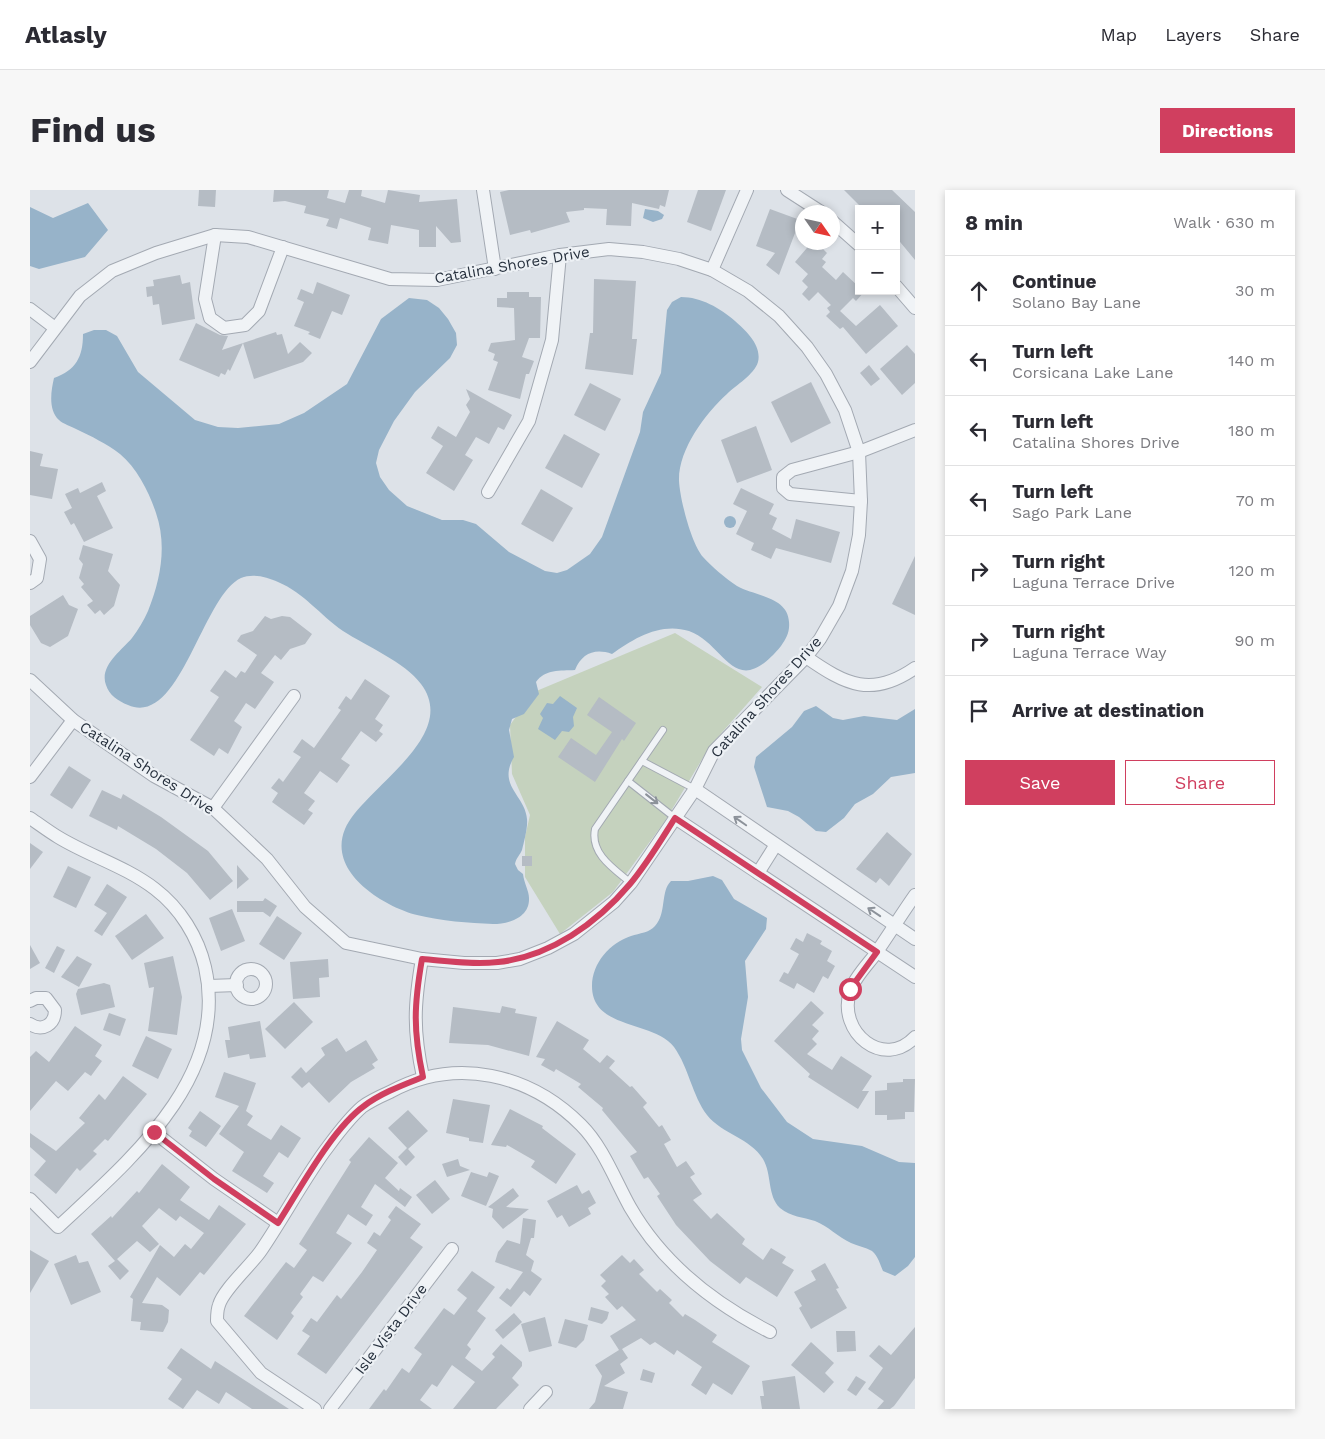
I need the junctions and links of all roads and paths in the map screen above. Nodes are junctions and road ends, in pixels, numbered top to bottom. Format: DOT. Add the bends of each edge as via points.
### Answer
graph roads {
  1 [pos="483,190"];
  2 [pos="747,190"];
  3 [pos="787,190"];
  4 [pos="810,205"];
  5 [pos="840,228"];
  6 [pos="216,235"];
  7 [pos="855,241"];
  8 [pos="283,247"];
  9 [pos="560,255"];
  10 [pos="495,269"];
  11 [pos="712,270"];
  12 [pos="900,291"];
  13 [pos="915,308"];
  14 [pos="30,309"];
  15 [pos="54,328"];
  16 [pos="33,353"];
  17 [pos="915,430"];
  18 [pos="859,452"];
  19 [pos="488,492"];
  20 [pos="861,501"];
  21 [pos="30,541"];
  22 [pos="30,584"];
  23 [pos="806,657"];
  24 [pos="915,668"];
  25 [pos="30,680"];
  26 [pos="294,696"];
  27 [pos="73,720"];
  28 [pos="663,730"];
  29 [pos="642,761"];
  30 [pos="30,777"];
  31 [pos="628,781"];
  32 [pos="695,789"];
  33 [pos="214,808"];
  34 [pos="30,818"];
  35 [pos="675,818"];
  36 [pos="776,846"];
  37 [pos="758,873"];
  38 [pos="631,883"];
  39 [pos="915,895"];
  40 [pos="894,925"];
  41 [pos="915,939"];
  42 [pos="877,952"];
  43 [pos="422,959"];
  44 [pos="915,978"];
  45 [pos="237,985"];
  46 [pos="209,986"];
  47 [pos="30,1001"];
  48 [pos="30,1024"];
  49 [pos="915,1037"];
  50 [pos="423,1077"];
  51 [pos="154,1132"];
  52 [pos="30,1199"];
  53 [pos="278,1223"];
  54 [pos="452,1249"];
  55 [pos="770,1332"];
  56 [pos="546,1392"];
  57 [pos="315,1409"];
  58 [pos="330,1409"];
  59 [pos="530,1409"];
  1 -- 10 [label="street"];
  2 -- 11 [label="street"];
  3 -- 4 [label="street"];
  5 -- 7 [label="street"];
  6 -- 8 [label="street, Catalina Shores Drive" via="248,237"];
  6 -- 8 [label="street" via="205,299 210,318 224,328 245,325 259,310"];
  6 -- 15 [label="street, Catalina Shores Drive" via="156,253 112,271 80,296"];
  8 -- 10 [label="street, Catalina Shores Drive" via="390,279 437,280"];
  9 -- 10 [label="street, Catalina Shores Drive"];
  9 -- 11 [label="street, Catalina Shores Drive" via="608,249 643,252"];
  9 -- 19 [label="street" via="552,340 530,421"];
  11 -- 18 [label="street, Catalina Shores Drive" via="748,291 779,316 807,347 845,410"];
  12 -- 13 [label="street"];
  14 -- 15 [label="street"];
  15 -- 16 [label="street, Catalina Shores Drive"];
  17 -- 18 [label="street"];
  18 -- 20 [label="street, Catalina Shores Drive"];
  18 -- 20 [label="street" via="792,470 783,477 783,488 800,496"];
  20 -- 23 [label="street, Catalina Shores Drive" via="852,570 839,606"];
  21 -- 22 [label="street" via="40,559 37,578"];
  23 -- 24 [label="street" via="830,674 865,686 884,685"];
  23 -- 32 [label="street, Catalina Shores Drive" via="714,751"];
  25 -- 27 [label="street, Catalina Shores Drive"];
  26 -- 33 [label="street"];
  27 -- 30 [label="street"];
  27 -- 33 [label="street, Catalina Shores Drive" via="154,776"];
  28 -- 29 [label="lane"];
  29 -- 31 [label="lane"];
  29 -- 32 [label="lane"];
  31 -- 35 [label="lane, one-way"];
  31 -- 38 [label="lane" via="595,830 593,839 602,857"];
  32 -- 35 [label="street, Catalina Shores Drive"];
  36 -- 32 [label="street, one-way"];
  33 -- 43 [label="street, Catalina Shores Drive" via="267,859 305,907 346,943"];
  34 -- 46 [label="street" via="59,838 107,860 156,889 192,929"];
  35 -- 37 [label="street"];
  35 -- 38 [label="street, Catalina Shores Drive"];
  36 -- 37 [label="street"];
  40 -- 36 [label="street, one-way"];
  37 -- 42 [label="street"];
  38 -- 43 [label="street, Catalina Shores Drive" via="614,902 574,934 520,959 464,963"];
  39 -- 40 [label="street"];
  40 -- 41 [label="street"];
  40 -- 42 [label="street"];
  42 -- 44 [label="street"];
  42 -- 49 [label="street" via="850,989 846,1010 853,1030 872,1046 887,1049"];
  43 -- 50 [label="street" via="414,1001 416,1041"];
  45 -- 46 [label="street"];
  46 -- 51 [label="street" via="202,1051 182,1092"];
  47 -- 48 [label="street" via="46,998 55,1010 54,1020 46,1026 37,1028"];
  50 -- 53 [label="street" via="364,1106 342,1128"];
  50 -- 55 [label="street" via="458,1072 494,1076 530,1088 559,1106 583,1127 606,1160 632,1209 675,1265 725,1306"];
  51 -- 52 [label="street" via="58,1226"];
  51 -- 53 [label="street"];
  53 -- 57 [label="street" via="219,1304 217,1321 261,1374"];
  54 -- 58 [label="street, Isle Vista Drive"];
  56 -- 59 [label="street"];
}
